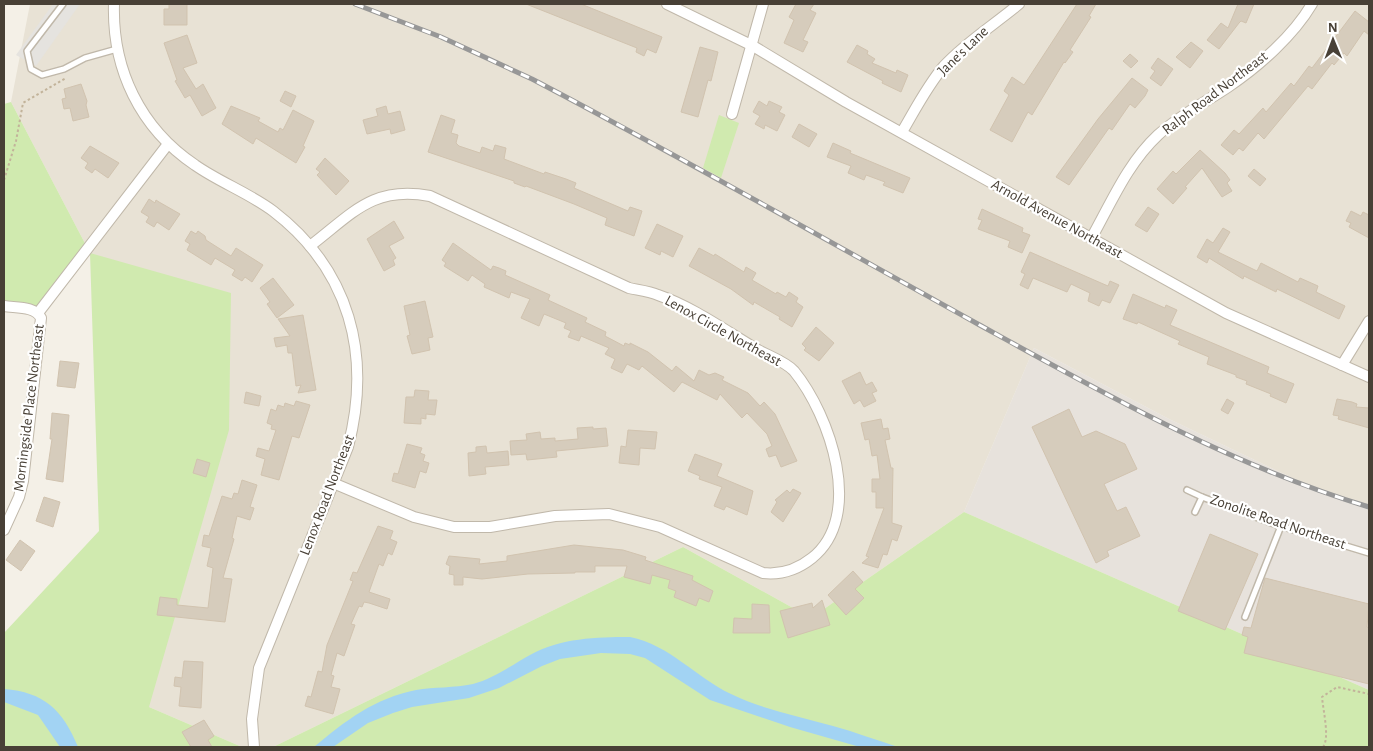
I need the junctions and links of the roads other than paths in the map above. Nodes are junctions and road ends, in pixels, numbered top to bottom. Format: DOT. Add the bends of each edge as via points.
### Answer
graph roads {
  1 [pos="62,4"];
  2 [pos="114,4"];
  3 [pos="667,4"];
  4 [pos="763,4"];
  5 [pos="1019,4"];
  6 [pos="1312,4"];
  7 [pos="753,46"];
  8 [pos="117,49"];
  9 [pos="732,114"];
  10 [pos="902,132"];
  11 [pos="168,144"];
  12 [pos="1092,237"];
  13 [pos="310,246"];
  14 [pos="4,306"];
  15 [pos="38,313"];
  16 [pos="1369,321"];
  17 [pos="1342,365"];
  18 [pos="1369,377"];
  19 [pos="333,483"];
  20 [pos="1187,490"];
  21 [pos="1202,497"];
  22 [pos="1196,512"];
  23 [pos="1281,526"];
  24 [pos="4,530"];
  25 [pos="1369,553"];
  26 [pos="1245,617"];
  27 [pos="254,747"];
  1 -- 8 [label="lane" via="27,51 31,69 42,75"];
  2 -- 8 [label="street, Lenox Road Northeast"];
  3 -- 7 [label="street, Arnold Avenue Northeast"];
  4 -- 7 [label="street"];
  5 -- 10 [label="street, Jane's Lane" via="974,38 944,67 930,84"];
  6 -- 12 [label="street, Ralph Road Northeast" via="1254,68 1182,116 1142,151"];
  7 -- 9 [label="street"];
  7 -- 10 [label="street, Arnold Avenue Northeast"];
  8 -- 11 [label="street, Lenox Road Northeast" via="133,96 147,120"];
  10 -- 12 [label="street, Arnold Avenue Northeast"];
  11 -- 13 [label="street, Lenox Road Northeast" via="196,166 271,210"];
  11 -- 15 [label="street, Morningside Place Northeast"];
  12 -- 17 [label="street, Arnold Avenue Northeast" via="1226,313"];
  13 -- 19 [label="street, Lenox Road Northeast" via="342,299 358,358 355,419"];
  13 -- 19 [label="street, Lenox Circle Northeast" via="372,200 391,193 409,192 430,196 629,288 666,298 793,370 820,414 837,462 839,487 830,536 820,552 804,565 779,575 763,573 660,527 609,514 555,516 490,527 454,527 414,517"];
  14 -- 15 [label="street, Morningside Place Northeast"];
  15 -- 24 [label="street, Morningside Place Northeast" via="41,318 23,481 20,497"];
  16 -- 17 [label="street"];
  17 -- 18 [label="street, Arnold Avenue Northeast"];
  19 -- 27 [label="street, Lenox Road Northeast" via="259,668 252,719"];
  20 -- 21 [label="lane"];
  21 -- 22 [label="lane, Zonolite Road Northeast"];
  21 -- 23 [label="lane, Zonolite Road Northeast"];
  23 -- 25 [label="lane, Zonolite Road Northeast"];
  23 -- 26 [label="lane"];
}
